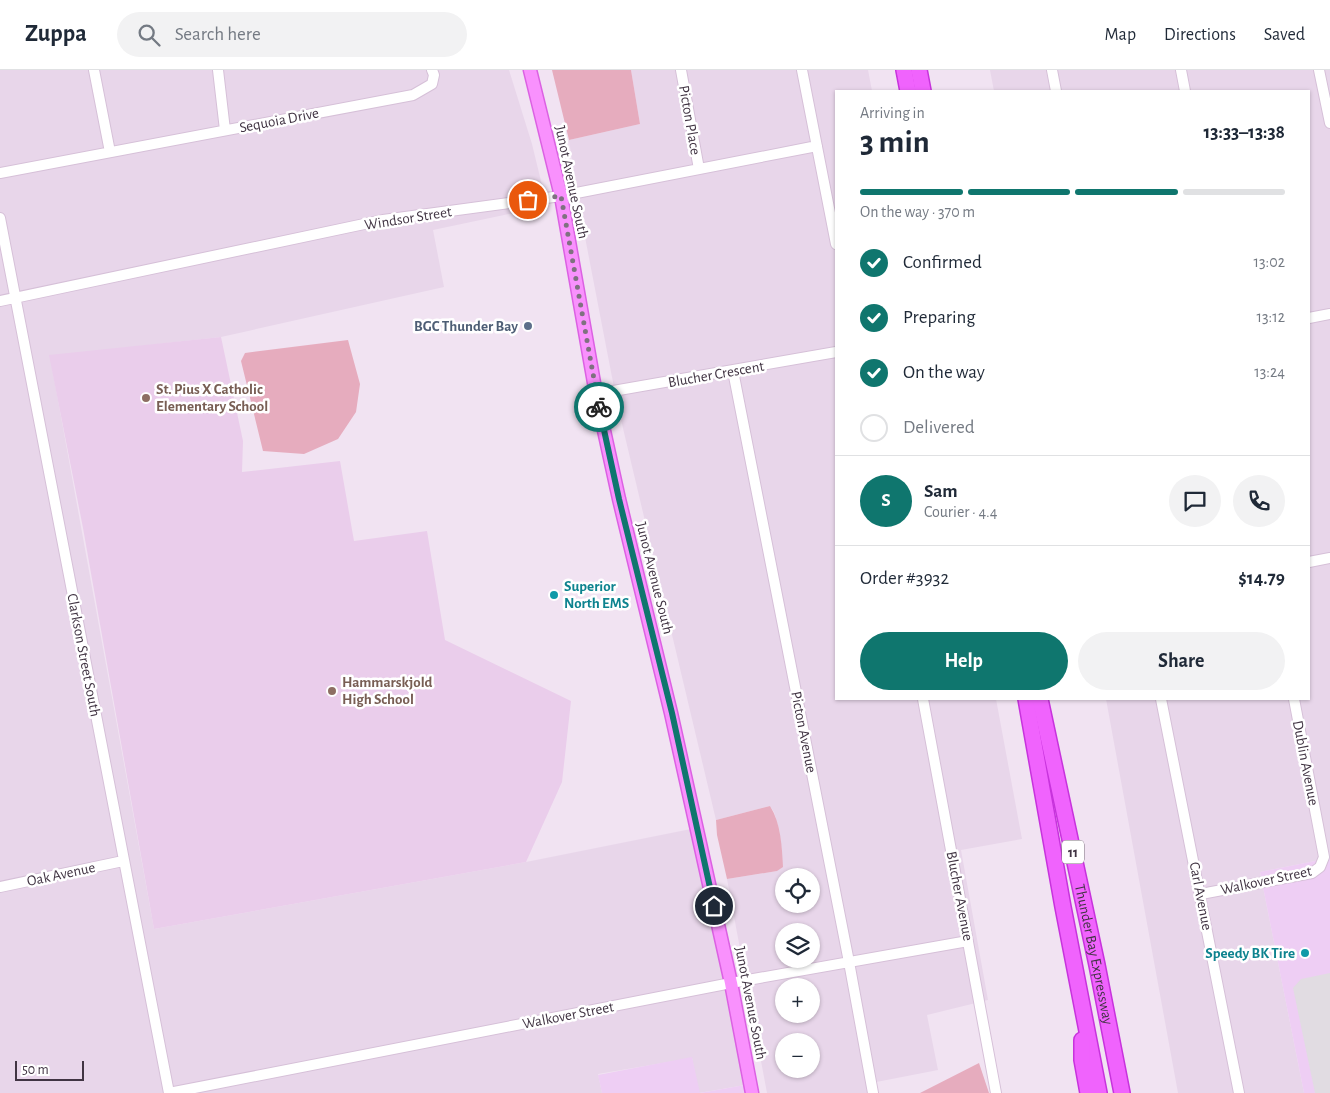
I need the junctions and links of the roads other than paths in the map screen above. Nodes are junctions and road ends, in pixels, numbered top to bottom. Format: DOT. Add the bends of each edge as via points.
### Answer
graph roads {
  1 [pos="94,70"];
  2 [pos="218,70"];
  3 [pos="432,70"];
  4 [pos="530,70"];
  5 [pos="681,70"];
  6 [pos="802,70"];
  7 [pos="904,70"];
  8 [pos="919,70"];
  9 [pos="1052,70"];
  10 [pos="1181,70"];
  11 [pos="1319,70"];
  12 [pos="908,90"];
  13 [pos="923,90"];
  14 [pos="1056,90"];
  15 [pos="1185,90"];
  16 [pos="1330,123"];
  17 [pos="225,130"];
  18 [pos="817,146"];
  19 [pos="110,152"];
  20 [pos="699,169"];
  21 [pos="0,173"];
  22 [pos="561,196"];
  23 [pos="0,218"];
  24 [pos="835,239"];
  25 [pos="15,298"];
  26 [pos="0,301"];
  27 [pos="1330,314"];
  28 [pos="1310,318"];
  29 [pos="835,352"];
  30 [pos="733,371"];
  31 [pos="596,394"];
  32 [pos="1330,558"];
  33 [pos="1310,562"];
  34 [pos="922,700"];
  35 [pos="1026,700"];
  36 [pos="1040,700"];
  37 [pos="1161,700"];
  38 [pos="1294,700"];
  39 [pos="1324,857"];
  40 [pos="123,861"];
  41 [pos="0,887"];
  42 [pos="1201,894"];
  43 [pos="968,941"];
  44 [pos="849,962"];
  45 [pos="731,983"];
  46 [pos="1081,1001"];
  47 [pos="1105,1006"];
  48 [pos="169,1093"];
  49 [pos="752,1093"];
  50 [pos="872,1093"];
  51 [pos="996,1093"];
  52 [pos="1088,1093"];
  53 [pos="1099,1093"];
  54 [pos="1122,1093"];
  55 [pos="1129,1093"];
  56 [pos="1239,1093"];
  1 -- 19 [label="street"];
  2 -- 17 [label="street"];
  3 -- 17 [label="street, Sequoia Drive" via="432,84 413,95"];
  4 -- 22 [label="main road, Junot Avenue South"];
  5 -- 20 [label="street, Picton Place"];
  6 -- 18 [label="street"];
  7 -- 12 [label="highway"];
  8 -- 13 [label="highway"];
  9 -- 14 [label="street"];
  10 -- 15 [label="street"];
  11 -- 16 [label="street"];
  17 -- 19 [label="street, Sequoia Drive"];
  18 -- 20 [label="street, Windsor Street"];
  18 -- 24 [label="street"];
  19 -- 21 [label="street, Sequoia Drive"];
  20 -- 22 [label="street, Windsor Street"];
  22 -- 25 [label="street, Windsor Street" via="383,220"];
  22 -- 31 [label="main road, Junot Avenue South"];
  23 -- 25 [label="street, Clarkson Street South"];
  25 -- 26 [label="street, Windsor Street"];
  25 -- 40 [label="street, Clarkson Street South"];
  27 -- 28 [label="street"];
  29 -- 30 [label="street, Blucher Crescent"];
  30 -- 31 [label="street, Blucher Crescent"];
  30 -- 44 [label="street, Picton Avenue"];
  31 -- 45 [label="main road, Junot Avenue South" via="672,713"];
  32 -- 33 [label="street"];
  34 -- 43 [label="street, Blucher Avenue"];
  35 -- 46 [label="highway, Thunder Bay Expressway / 11"];
  36 -- 47 [label="highway, Thunder Bay Expressway / 11"];
  37 -- 42 [label="street, Carl Avenue"];
  38 -- 39 [label="street, Dublin Avenue"];
  39 -- 42 [label="street, Walkover Street" via="1320,867 1312,872"];
  40 -- 41 [label="street, Oak Avenue"];
  40 -- 48 [label="street, Clarkson Street South"];
  42 -- 56 [label="street, Carl Avenue"];
  43 -- 44 [label="street, Walkover Street"];
  43 -- 51 [label="street, Blucher Avenue"];
  44 -- 45 [label="street, Walkover Street"];
  44 -- 50 [label="street, Picton Avenue"];
  45 -- 48 [label="street, Walkover Street"];
  45 -- 49 [label="main road, Junot Avenue South"];
  46 -- 52 [label="highway" via="1082,1060"];
  46 -- 53 [label="highway, Thunder Bay Expressway / 11"];
  47 -- 54 [label="highway, Thunder Bay Expressway / 11"];
  47 -- 55 [label="highway"];
}
